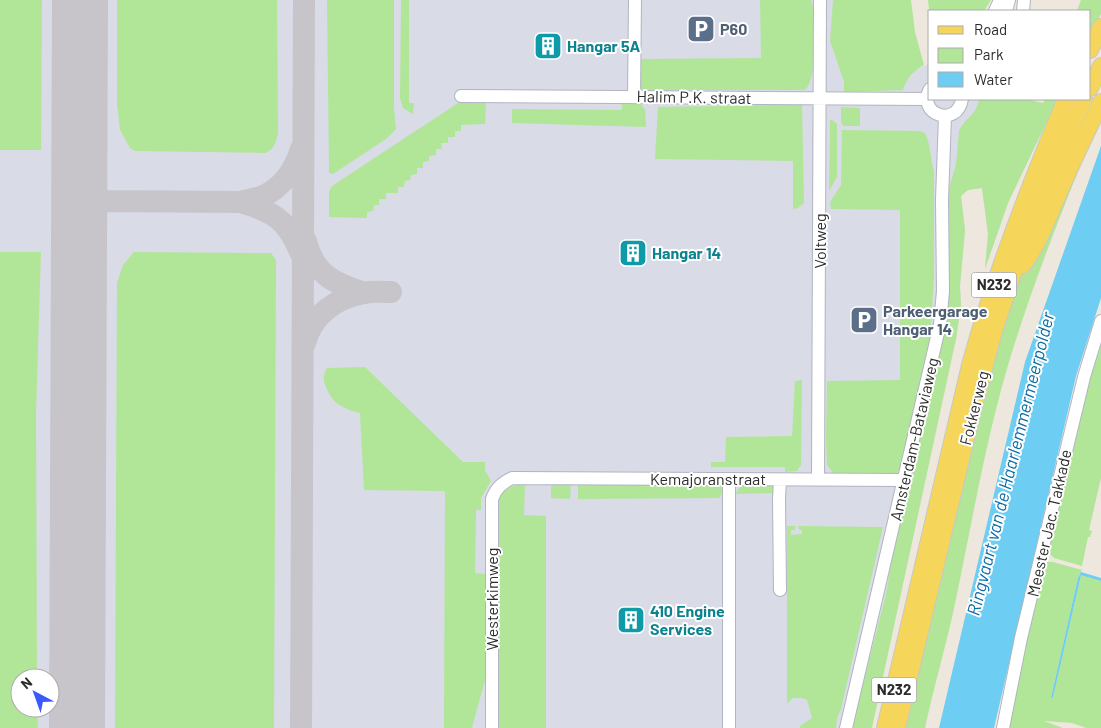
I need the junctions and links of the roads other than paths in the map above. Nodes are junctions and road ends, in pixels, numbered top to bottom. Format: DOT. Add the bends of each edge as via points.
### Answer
graph roads {
  1 [pos="635,0"];
  2 [pos="821,1"];
  3 [pos="1101,28"];
  4 [pos="1091,48"];
  5 [pos="1100,68"];
  6 [pos="1091,86"];
  7 [pos="928,94"];
  8 [pos="461,96"];
  9 [pos="634,97"];
  10 [pos="820,98"];
  11 [pos="929,100"];
  12 [pos="962,100"];
  13 [pos="1066,100"];
  14 [pos="1084,100"];
  15 [pos="1101,102"];
  16 [pos="945,116"];
  17 [pos="1009,285"];
  18 [pos="1101,321"];
  19 [pos="512,478"];
  20 [pos="729,479"];
  21 [pos="780,480"];
  22 [pos="818,480"];
  23 [pos="905,480"];
  24 [pos="780,590"];
  25 [pos="492,728"];
  26 [pos="729,728"];
  27 [pos="846,728"];
  28 [pos="885,728"];
  29 [pos="897,728"];
  30 [pos="1003,728"];
  1 -- 9 [label="street"];
  2 -- 10 [label="street, Voltweg"];
  3 -- 4 [label="main road"];
  5 -- 6 [label="main road"];
  7 -- 10 [label="street, Halim P.K. straat"];
  8 -- 9 [label="street, Halim P.K. straat"];
  9 -- 10 [label="street, Halim P.K. straat"];
  10 -- 22 [label="street, Voltweg"];
  11 -- 16 [label="street" via="932,111"];
  12 -- 16 [label="street" via="957,111"];
  13 -- 28 [label="main road, Fokkerweg / N232" via="1025,197 984,313"];
  14 -- 17 [label="main road, Fokkerweg / N232" via="1046,183"];
  15 -- 17 [label="main road, N232" via="1029,257"];
  16 -- 23 [label="street, Amsterdam-Bataviaweg" via="940,324"];
  17 -- 29 [label="main road, Fokkerweg / N232" via="974,404"];
  18 -- 30 [label="street, Meester Jac. Takkade" via="1084,377 1021,638"];
  19 -- 20 [label="street, Kemajoranstraat"];
  19 -- 25 [label="street, Westerkimweg" via="501,483 492,499"];
  20 -- 21 [label="street, Kemajoranstraat"];
  20 -- 26 [label="street"];
  21 -- 22 [label="street, Kemajoranstraat"];
  21 -- 24 [label="street"];
  22 -- 23 [label="street, Kemajoranstraat"];
  23 -- 27 [label="street, Amsterdam-Bataviaweg"];
}
